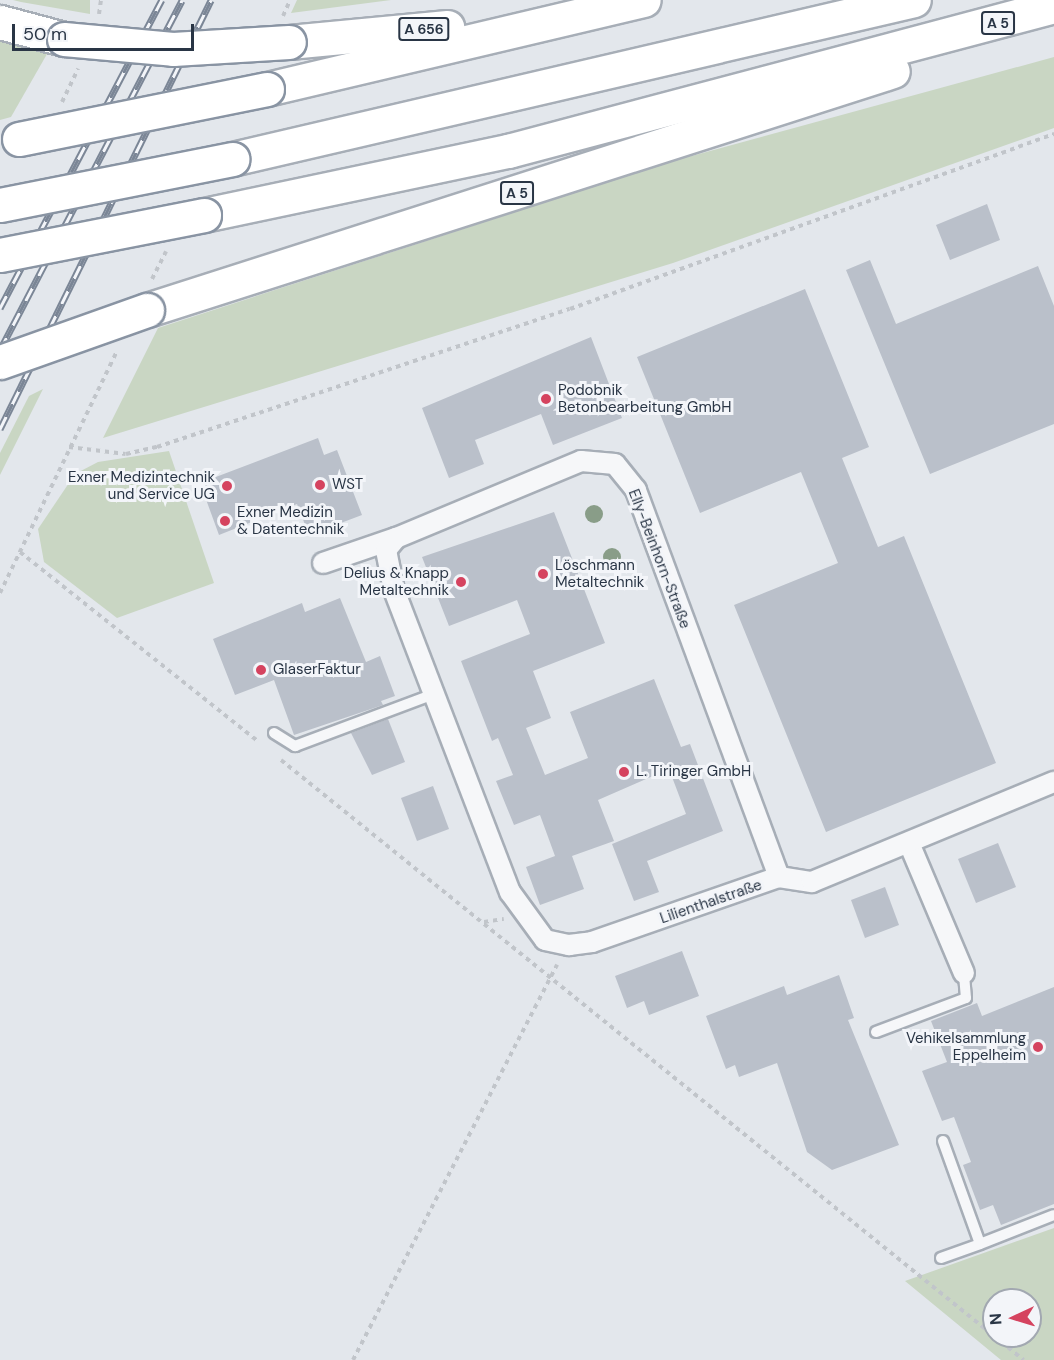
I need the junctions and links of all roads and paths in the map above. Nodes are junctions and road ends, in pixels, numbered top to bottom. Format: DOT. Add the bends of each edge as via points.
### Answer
graph roads {
  1 [pos="644,0"];
  2 [pos="914,0"];
  3 [pos="1054,6"];
  4 [pos="559,16"];
  5 [pos="0,22"];
  6 [pos="942,39"];
  7 [pos="1054,134"];
  8 [pos="10,141"];
  9 [pos="0,205"];
  10 [pos="0,255"];
  11 [pos="0,362"];
  12 [pos="69,447"];
  13 [pos="396,538"];
  14 [pos="323,563"];
  15 [pos="0,593"];
  16 [pos="434,694"];
  17 [pos="274,733"];
  18 [pos="261,744"];
  19 [pos="271,752"];
  20 [pos="1054,782"];
  21 [pos="909,843"];
  22 [pos="779,877"];
  23 [pos="964,973"];
  24 [pos="547,975"];
  25 [pos="876,1032"];
  26 [pos="943,1141"];
  27 [pos="1054,1215"];
  28 [pos="980,1244"];
  29 [pos="941,1258"];
  30 [pos="982,1326"];
  31 [pos="1009,1348"];
  32 [pos="353,1360"];
  33 [pos="1024,1360"];
  1 -- 4 [label="highway"];
  2 -- 9 [label="highway, bridge" via="232,159"];
  3 -- 6 [label="highway, A 5"];
  4 -- 5 [label="highway, A 656, bridge" via="289,42 173,48 64,39"];
  4 -- 8 [label="highway, bridge" via="267,89"];
  6 -- 10 [label="highway, A 5, bridge" via="508,151"];
  6 -- 11 [label="highway, A 5, bridge" via="887,75 147,310"];
  7 -- 12 [label="path" via="570,309 157,447 126,454"];
  13 -- 14 [label="street, Elly-Beinhorn-Straße"];
  13 -- 16 [label="street" via="386,550 386,567"];
  13 -- 22 [label="street, Elly-Beinhorn-Straße" via="581,461 615,464 636,490"];
  15 -- 18 [label="path" via="20,552"];
  16 -- 17 [label="lane" via="295,746"];
  16 -- 22 [label="street, Lilienthalstraße" via="520,912 545,940 569,945 592,942"];
  19 -- 24 [label="path"];
  20 -- 21 [label="street, Lilienthalstraße"];
  21 -- 22 [label="street, Lilienthalstraße" via="812,882"];
  21 -- 23 [label="street"];
  23 -- 25 [label="lane" via="966,998"];
  24 -- 30 [label="path"];
  24 -- 32 [label="path"];
  26 -- 28 [label="lane"];
  27 -- 28 [label="lane"];
  28 -- 29 [label="lane"];
  31 -- 33 [label="path"];
}
